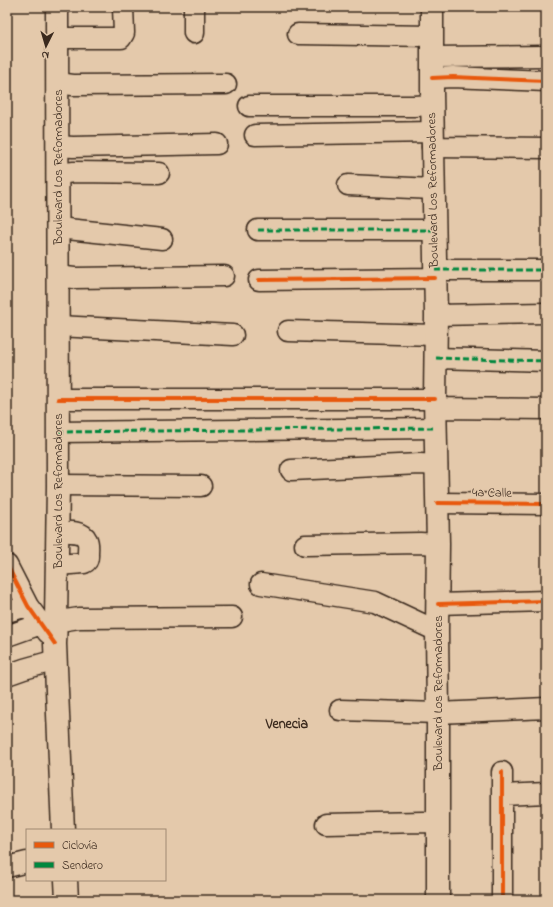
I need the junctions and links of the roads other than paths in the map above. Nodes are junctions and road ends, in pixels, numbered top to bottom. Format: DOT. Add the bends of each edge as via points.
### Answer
graph roads {
  1 [pos="58,7"];
  2 [pos="123,7"];
  3 [pos="194,7"];
  4 [pos="432,7"];
  5 [pos="194,33"];
  6 [pos="298,34"];
  7 [pos="58,38"];
  8 [pos="432,46"];
  9 [pos="546,56"];
  10 [pos="432,78"];
  11 [pos="546,81"];
  12 [pos="58,83"];
  13 [pos="226,84"];
  14 [pos="432,105"];
  15 [pos="249,106"];
  16 [pos="255,135"];
  17 [pos="432,140"];
  18 [pos="217,144"];
  19 [pos="58,146"];
  20 [pos="546,148"];
  21 [pos="58,174"];
  22 [pos="159,174"];
  23 [pos="348,184"];
  24 [pos="433,189"];
  25 [pos="58,228"];
  26 [pos="258,230"];
  27 [pos="434,230"];
  28 [pos="162,239"];
  29 [pos="546,270"];
  30 [pos="435,274"];
  31 [pos="58,276"];
  32 [pos="224,276"];
  33 [pos="259,280"];
  34 [pos="546,313"];
  35 [pos="435,325"];
  36 [pos="58,326"];
  37 [pos="288,331"];
  38 [pos="233,335"];
  39 [pos="436,358"];
  40 [pos="546,361"];
  41 [pos="58,399"];
  42 [pos="546,409"];
  43 [pos="436,412"];
  44 [pos="58,432"];
  45 [pos="437,465"];
  46 [pos="291,470"];
  47 [pos="58,485"];
  48 [pos="201,486"];
  49 [pos="437,503"];
  50 [pos="546,504"];
  51 [pos="58,532"];
  52 [pos="438,544"];
  53 [pos="305,545"];
  54 [pos="7,565"];
  55 [pos="57,565"];
  56 [pos="261,584"];
  57 [pos="546,601"];
  58 [pos="438,604"];
  59 [pos="28,606"];
  60 [pos="7,612"];
  61 [pos="232,617"];
  62 [pos="49,623"];
  63 [pos="437,631"];
  64 [pos="7,636"];
  65 [pos="55,652"];
  66 [pos="7,675"];
  67 [pos="546,708"];
  68 [pos="340,710"];
  69 [pos="438,713"];
  70 [pos="502,772"];
  71 [pos="546,793"];
  72 [pos="502,795"];
  73 [pos="438,823"];
  74 [pos="326,824"];
  75 [pos="63,829"];
  76 [pos="26,862"];
  77 [pos="7,868"];
  78 [pos="66,881"];
  79 [pos="67,900"];
  80 [pos="438,900"];
  81 [pos="502,900"];
  1 -- 7 [label="main road, Boulevard Los Reformadores"];
  2 -- 7 [label="street" via="124,33 121,38"];
  3 -- 5 [label="street"];
  4 -- 8 [label="main road, Boulevard Los Reformadores"];
  6 -- 8 [label="street"];
  7 -- 12 [label="main road, Boulevard Los Reformadores"];
  8 -- 9 [label="street"];
  8 -- 10 [label="main road, Boulevard Los Reformadores"];
  10 -- 11 [label="street"];
  10 -- 14 [label="main road, Boulevard Los Reformadores"];
  12 -- 13 [label="street"];
  12 -- 19 [label="main road, Boulevard Los Reformadores"];
  14 -- 15 [label="street"];
  14 -- 17 [label="main road, Boulevard Los Reformadores"];
  16 -- 17 [label="street"];
  17 -- 20 [label="street"];
  17 -- 24 [label="main road, Boulevard Los Reformadores"];
  18 -- 19 [label="street"];
  19 -- 21 [label="main road, Boulevard Los Reformadores"];
  21 -- 22 [label="street"];
  21 -- 25 [label="main road, Boulevard Los Reformadores"];
  23 -- 24 [label="street"];
  24 -- 27 [label="main road, Boulevard Los Reformadores"];
  25 -- 28 [label="street"];
  25 -- 31 [label="main road, Boulevard Los Reformadores"];
  26 -- 27 [label="street"];
  27 -- 30 [label="main road, Boulevard Los Reformadores"];
  29 -- 30 [label="street"];
  30 -- 33 [label="street"];
  30 -- 35 [label="main road, Boulevard Los Reformadores"];
  31 -- 32 [label="street"];
  31 -- 36 [label="main road, Boulevard Los Reformadores"];
  34 -- 35 [label="street"];
  35 -- 37 [label="street"];
  35 -- 39 [label="main road, Boulevard Los Reformadores"];
  36 -- 38 [label="street"];
  36 -- 41 [label="main road, Boulevard Los Reformadores"];
  39 -- 40 [label="street"];
  39 -- 43 [label="main road, Boulevard Los Reformadores"];
  41 -- 43 [label="street"];
  41 -- 44 [label="main road, Boulevard Los Reformadores"];
  42 -- 43 [label="street"];
  43 -- 44 [label="street"];
  43 -- 45 [label="main road, Boulevard Los Reformadores"];
  44 -- 47 [label="main road, Boulevard Los Reformadores"];
  45 -- 46 [label="street"];
  45 -- 49 [label="main road, Boulevard Los Reformadores"];
  47 -- 48 [label="street"];
  47 -- 51 [label="main road, Boulevard Los Reformadores"];
  49 -- 50 [label="street, 4a Calle"];
  49 -- 52 [label="main road, Boulevard Los Reformadores"];
  51 -- 55 [label="main road, Boulevard Los Reformadores"];
  51 -- 55 [label="street" via="77,533 87,538 88,560"];
  52 -- 53 [label="street"];
  52 -- 58 [label="main road, Boulevard Los Reformadores"];
  54 -- 59 [label="street"];
  55 -- 62 [label="main road, Boulevard Los Reformadores"];
  56 -- 63 [label="street" via="375,602"];
  57 -- 58 [label="street"];
  58 -- 63 [label="main road, Boulevard Los Reformadores"];
  59 -- 60 [label="street"];
  59 -- 62 [label="street"];
  61 -- 62 [label="street" via="79,618"];
  62 -- 64 [label="street"];
  62 -- 65 [label="main road, Boulevard Los Reformadores"];
  63 -- 69 [label="main road, Boulevard Los Reformadores"];
  65 -- 66 [label="street"];
  65 -- 75 [label="main road, Boulevard Los Reformadores"];
  67 -- 69 [label="street"];
  68 -- 69 [label="street"];
  69 -- 73 [label="main road, Boulevard Los Reformadores"];
  70 -- 72 [label="street"];
  71 -- 72 [label="street"];
  72 -- 81 [label="street"];
  73 -- 74 [label="street"];
  73 -- 80 [label="main road, Boulevard Los Reformadores"];
  76 -- 77 [label="street"];
  78 -- 79 [label="main road"];
}
